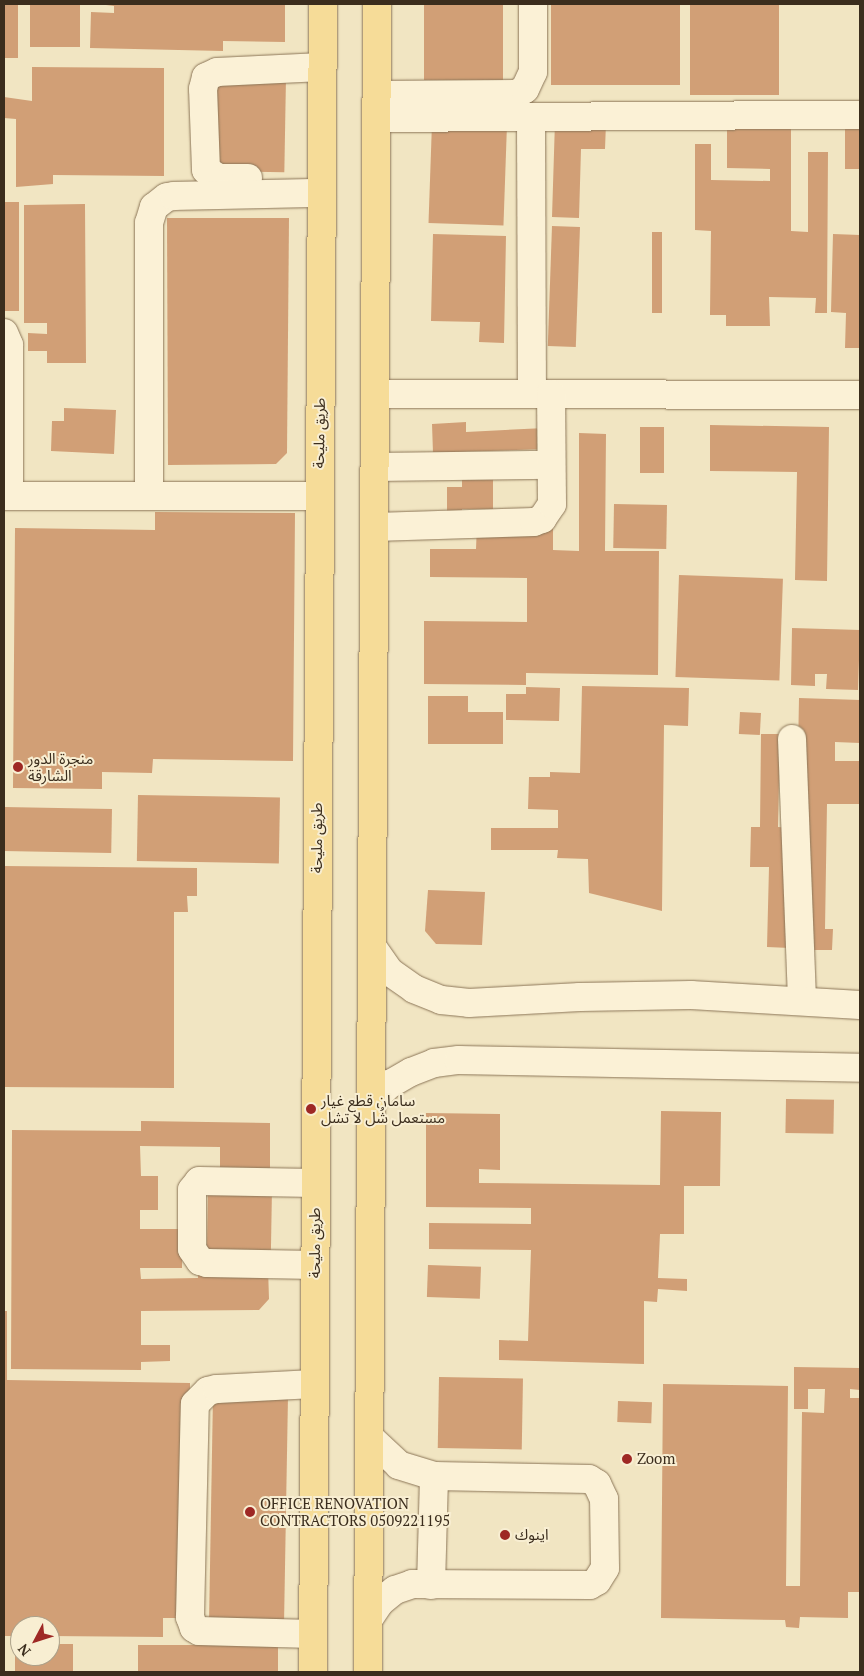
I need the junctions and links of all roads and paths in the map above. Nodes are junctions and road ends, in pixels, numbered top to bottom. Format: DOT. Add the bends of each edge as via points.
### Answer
graph roads {
  1 [pos="323,4"];
  2 [pos="377,4"];
  3 [pos="533,4"];
  4 [pos="322,67"];
  5 [pos="377,106"];
  6 [pos="860,115"];
  7 [pos="532,117"];
  8 [pos="322,185"];
  9 [pos="4,333"];
  10 [pos="375,394"];
  11 [pos="541,394"];
  12 [pos="860,395"];
  13 [pos="551,465"];
  14 [pos="375,467"];
  15 [pos="6,496"];
  16 [pos="149,496"];
  17 [pos="318,496"];
  18 [pos="375,527"];
  19 [pos="792,738"];
  20 [pos="373,948"];
  21 [pos="802,1000"];
  22 [pos="860,1005"];
  23 [pos="860,1068"];
  24 [pos="370,1103"];
  25 [pos="315,1183"];
  26 [pos="315,1265"];
  27 [pos="314,1384"];
  28 [pos="369,1437"];
  29 [pos="434,1476"];
  30 [pos="431,1585"];
  31 [pos="368,1620"];
  32 [pos="313,1634"];
  33 [pos="313,1672"];
  34 [pos="368,1672"];
  1 -- 4 [label="main road, طريق مليحة"];
  2 -- 5 [label="main road"];
  3 -- 5 [label="street" via="533,72 525,89 516,94"];
  4 -- 8 [label="main road, طريق مليحة"];
  4 -- 8 [label="street" via="217,72 206,77 203,89 205,165 209,174 219,178"];
  5 -- 7 [label="street"];
  5 -- 10 [label="main road"];
  6 -- 7 [label="street"];
  7 -- 11 [label="street"];
  8 -- 16 [label="street" via="174,196 167,197 154,208 149,223"];
  8 -- 17 [label="main road, طريق مليحة"];
  9 -- 15 [label="street" via="9,345"];
  10 -- 11 [label="street"];
  10 -- 14 [label="main road"];
  11 -- 12 [label="street"];
  11 -- 13 [label="street"];
  13 -- 14 [label="street"];
  13 -- 18 [label="street" via="552,504 548,512 534,522"];
  14 -- 18 [label="main road"];
  15 -- 16 [label="street"];
  16 -- 17 [label="street"];
  17 -- 25 [label="main road, طريق مليحة"];
  18 -- 20 [label="main road"];
  19 -- 21 [label="street"];
  20 -- 21 [label="street" via="390,972 414,989 441,1000 469,1003 682,995"];
  20 -- 24 [label="main road"];
  21 -- 22 [label="street"];
  23 -- 24 [label="street" via="458,1060 434,1063 411,1072 390,1084"];
  24 -- 28 [label="main road"];
  25 -- 26 [label="main road, طريق مليحة"];
  25 -- 26 [label="street" via="199,1182 192,1190 192,1249 200,1261"];
  26 -- 27 [label="main road, طريق مليحة"];
  27 -- 32 [label="main road, طريق مليحة"];
  27 -- 32 [label="street" via="217,1389 208,1391 195,1404 190,1617 194,1628 199,1631"];
  28 -- 29 [label="street" via="399,1465"];
  28 -- 31 [label="main road"];
  29 -- 30 [label="street"];
  29 -- 30 [label="street" via="589,1479 597,1484 604,1500 605,1568 597,1581 590,1585"];
  30 -- 31 [label="street" via="412,1584 395,1590 380,1602"];
  31 -- 34 [label="main road"];
  32 -- 33 [label="main road, طريق مليحة"];
}
